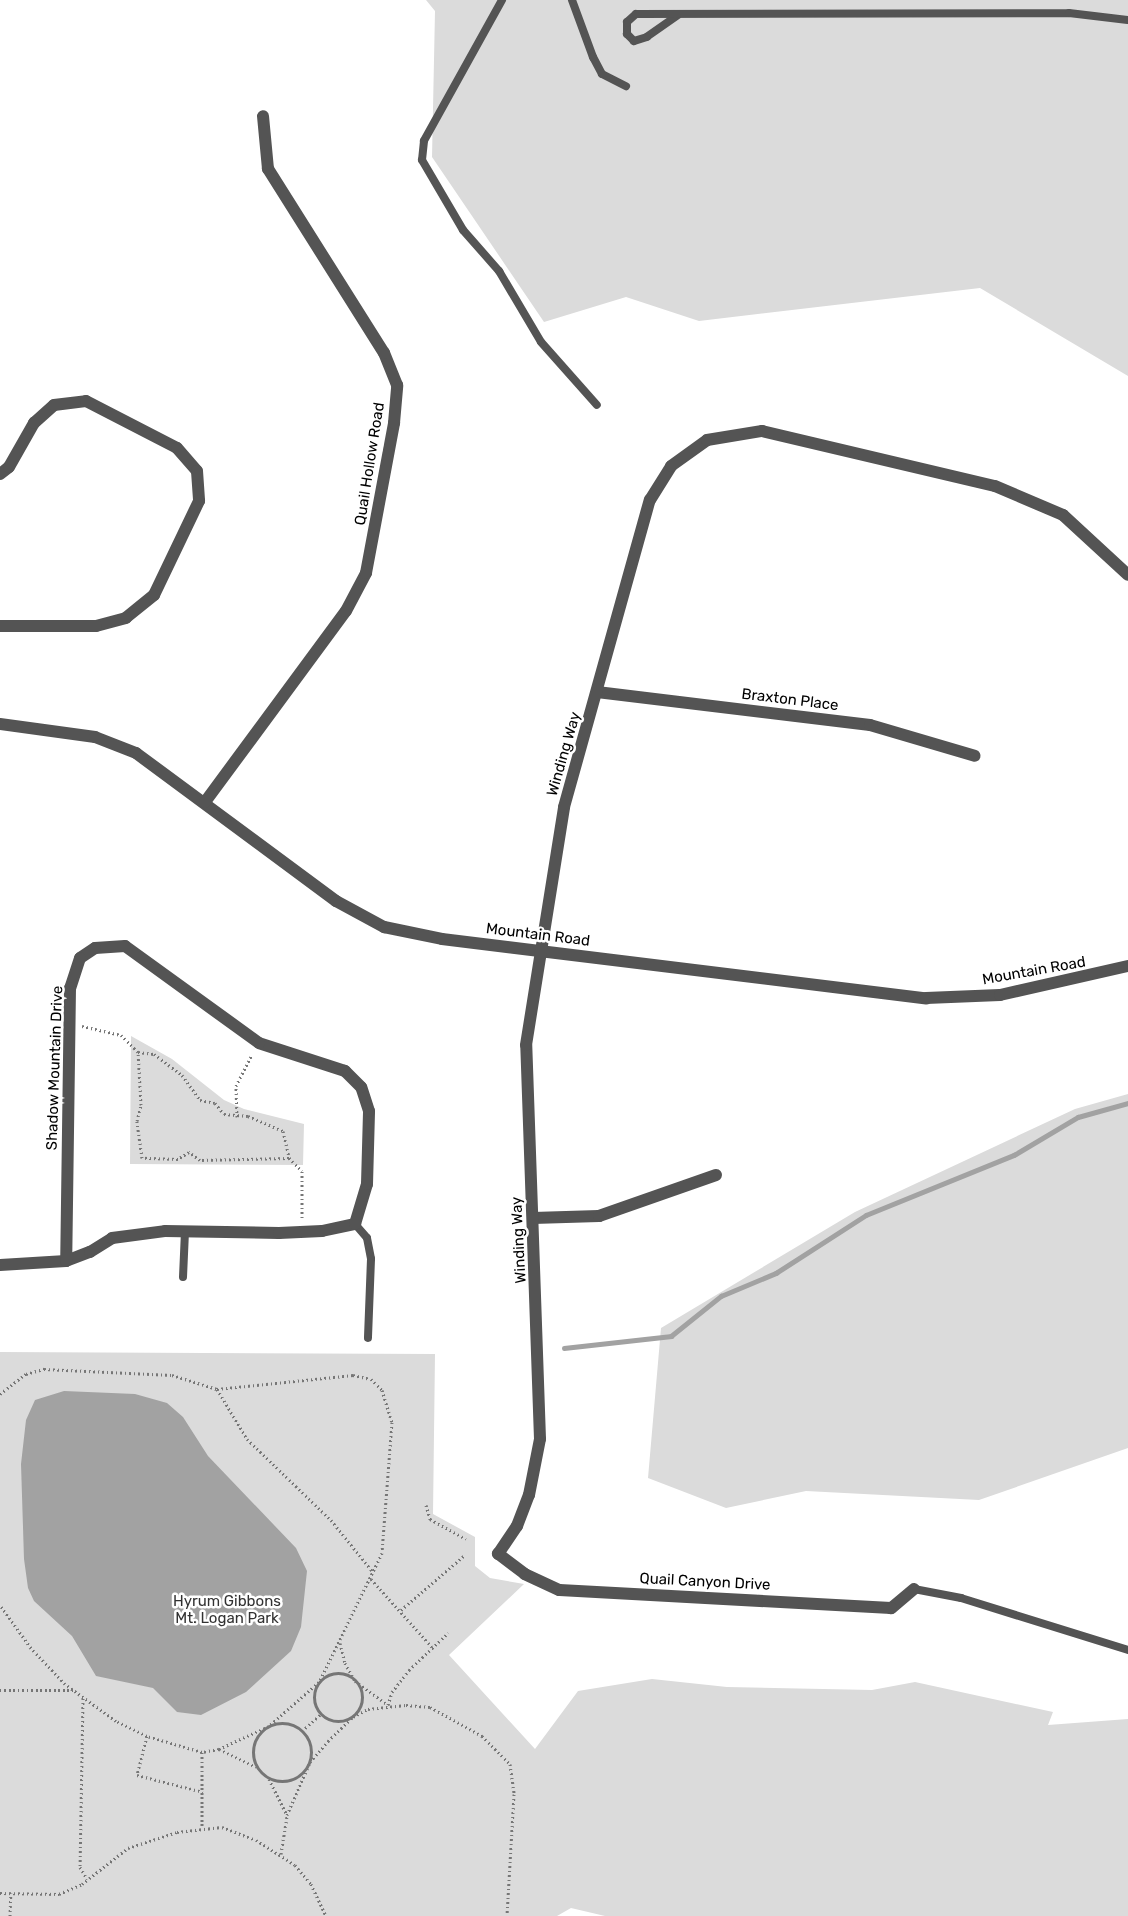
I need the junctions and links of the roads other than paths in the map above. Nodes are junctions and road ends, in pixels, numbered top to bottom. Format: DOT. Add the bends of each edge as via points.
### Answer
graph roads {
  1 [pos="502,0"];
  2 [pos="572,0"];
  3 [pos="678,15"];
  4 [pos="1128,20"];
  5 [pos="626,86"];
  6 [pos="263,116"];
  7 [pos="597,405"];
  8 [pos="0,474"];
  9 [pos="1128,575"];
  10 [pos="0,626"];
  11 [pos="597,692"];
  12 [pos="0,724"];
  13 [pos="975,756"];
  14 [pos="204,802"];
  15 [pos="542,951"];
  16 [pos="1128,966"];
  17 [pos="716,1175"];
  18 [pos="533,1218"];
  19 [pos="355,1224"];
  20 [pos="185,1232"];
  21 [pos="66,1260"];
  22 [pos="0,1265"];
  23 [pos="183,1277"];
  24 [pos="368,1338"];
  25 [pos="498,1554"];
  26 [pos="914,1589"];
  27 [pos="1128,1650"];
  1 -- 7 [label="lane" via="424,141 422,160 463,230 499,271 541,342"];
  2 -- 5 [label="lane" via="602,74"];
  3 -- 3 [label="lane" via="636,14 627,22 627,34 634,41 647,37"];
  3 -- 4 [label="lane" via="1069,13"];
  6 -- 14 [label="street, Quail Hollow Road" via="268,169 384,353 397,385 394,423 366,573 346,611"];
  8 -- 10 [label="street" via="9,467 34,423 54,405 86,401 177,448 197,471 199,501 154,595 126,618 96,626"];
  9 -- 11 [label="street, Winding Way" via="1063,515 995,486 762,431 707,441 672,466 650,500"];
  11 -- 13 [label="street, Braxton Place" via="870,725"];
  11 -- 15 [label="street, Winding Way" via="564,807"];
  12 -- 14 [label="street, Mountain Road" via="94,737 136,753"];
  14 -- 15 [label="street, Mountain Road" via="336,902 384,927"];
  15 -- 16 [label="street, Mountain Road" via="926,998 1000,995"];
  15 -- 18 [label="street, Winding Way" via="526,1046"];
  17 -- 18 [label="street" via="599,1216"];
  18 -- 25 [label="street, Winding Way" via="540,1440 529,1495 517,1526"];
  19 -- 20 [label="street" via="301,1232"];
  19 -- 21 [label="street, Shadow Mountain Drive" via="367,1184 369,1111 361,1087 345,1071 259,1043 125,946 95,948 80,958 70,988"];
  19 -- 24 [label="lane" via="367,1238 371,1259"];
  20 -- 21 [label="street" via="112,1238 90,1252"];
  20 -- 23 [label="lane"];
  21 -- 22 [label="street"];
  25 -- 26 [label="street, Quail Canyon Drive" via="525,1574 559,1590 891,1608"];
  26 -- 27 [label="lane" via="961,1598"];
}
